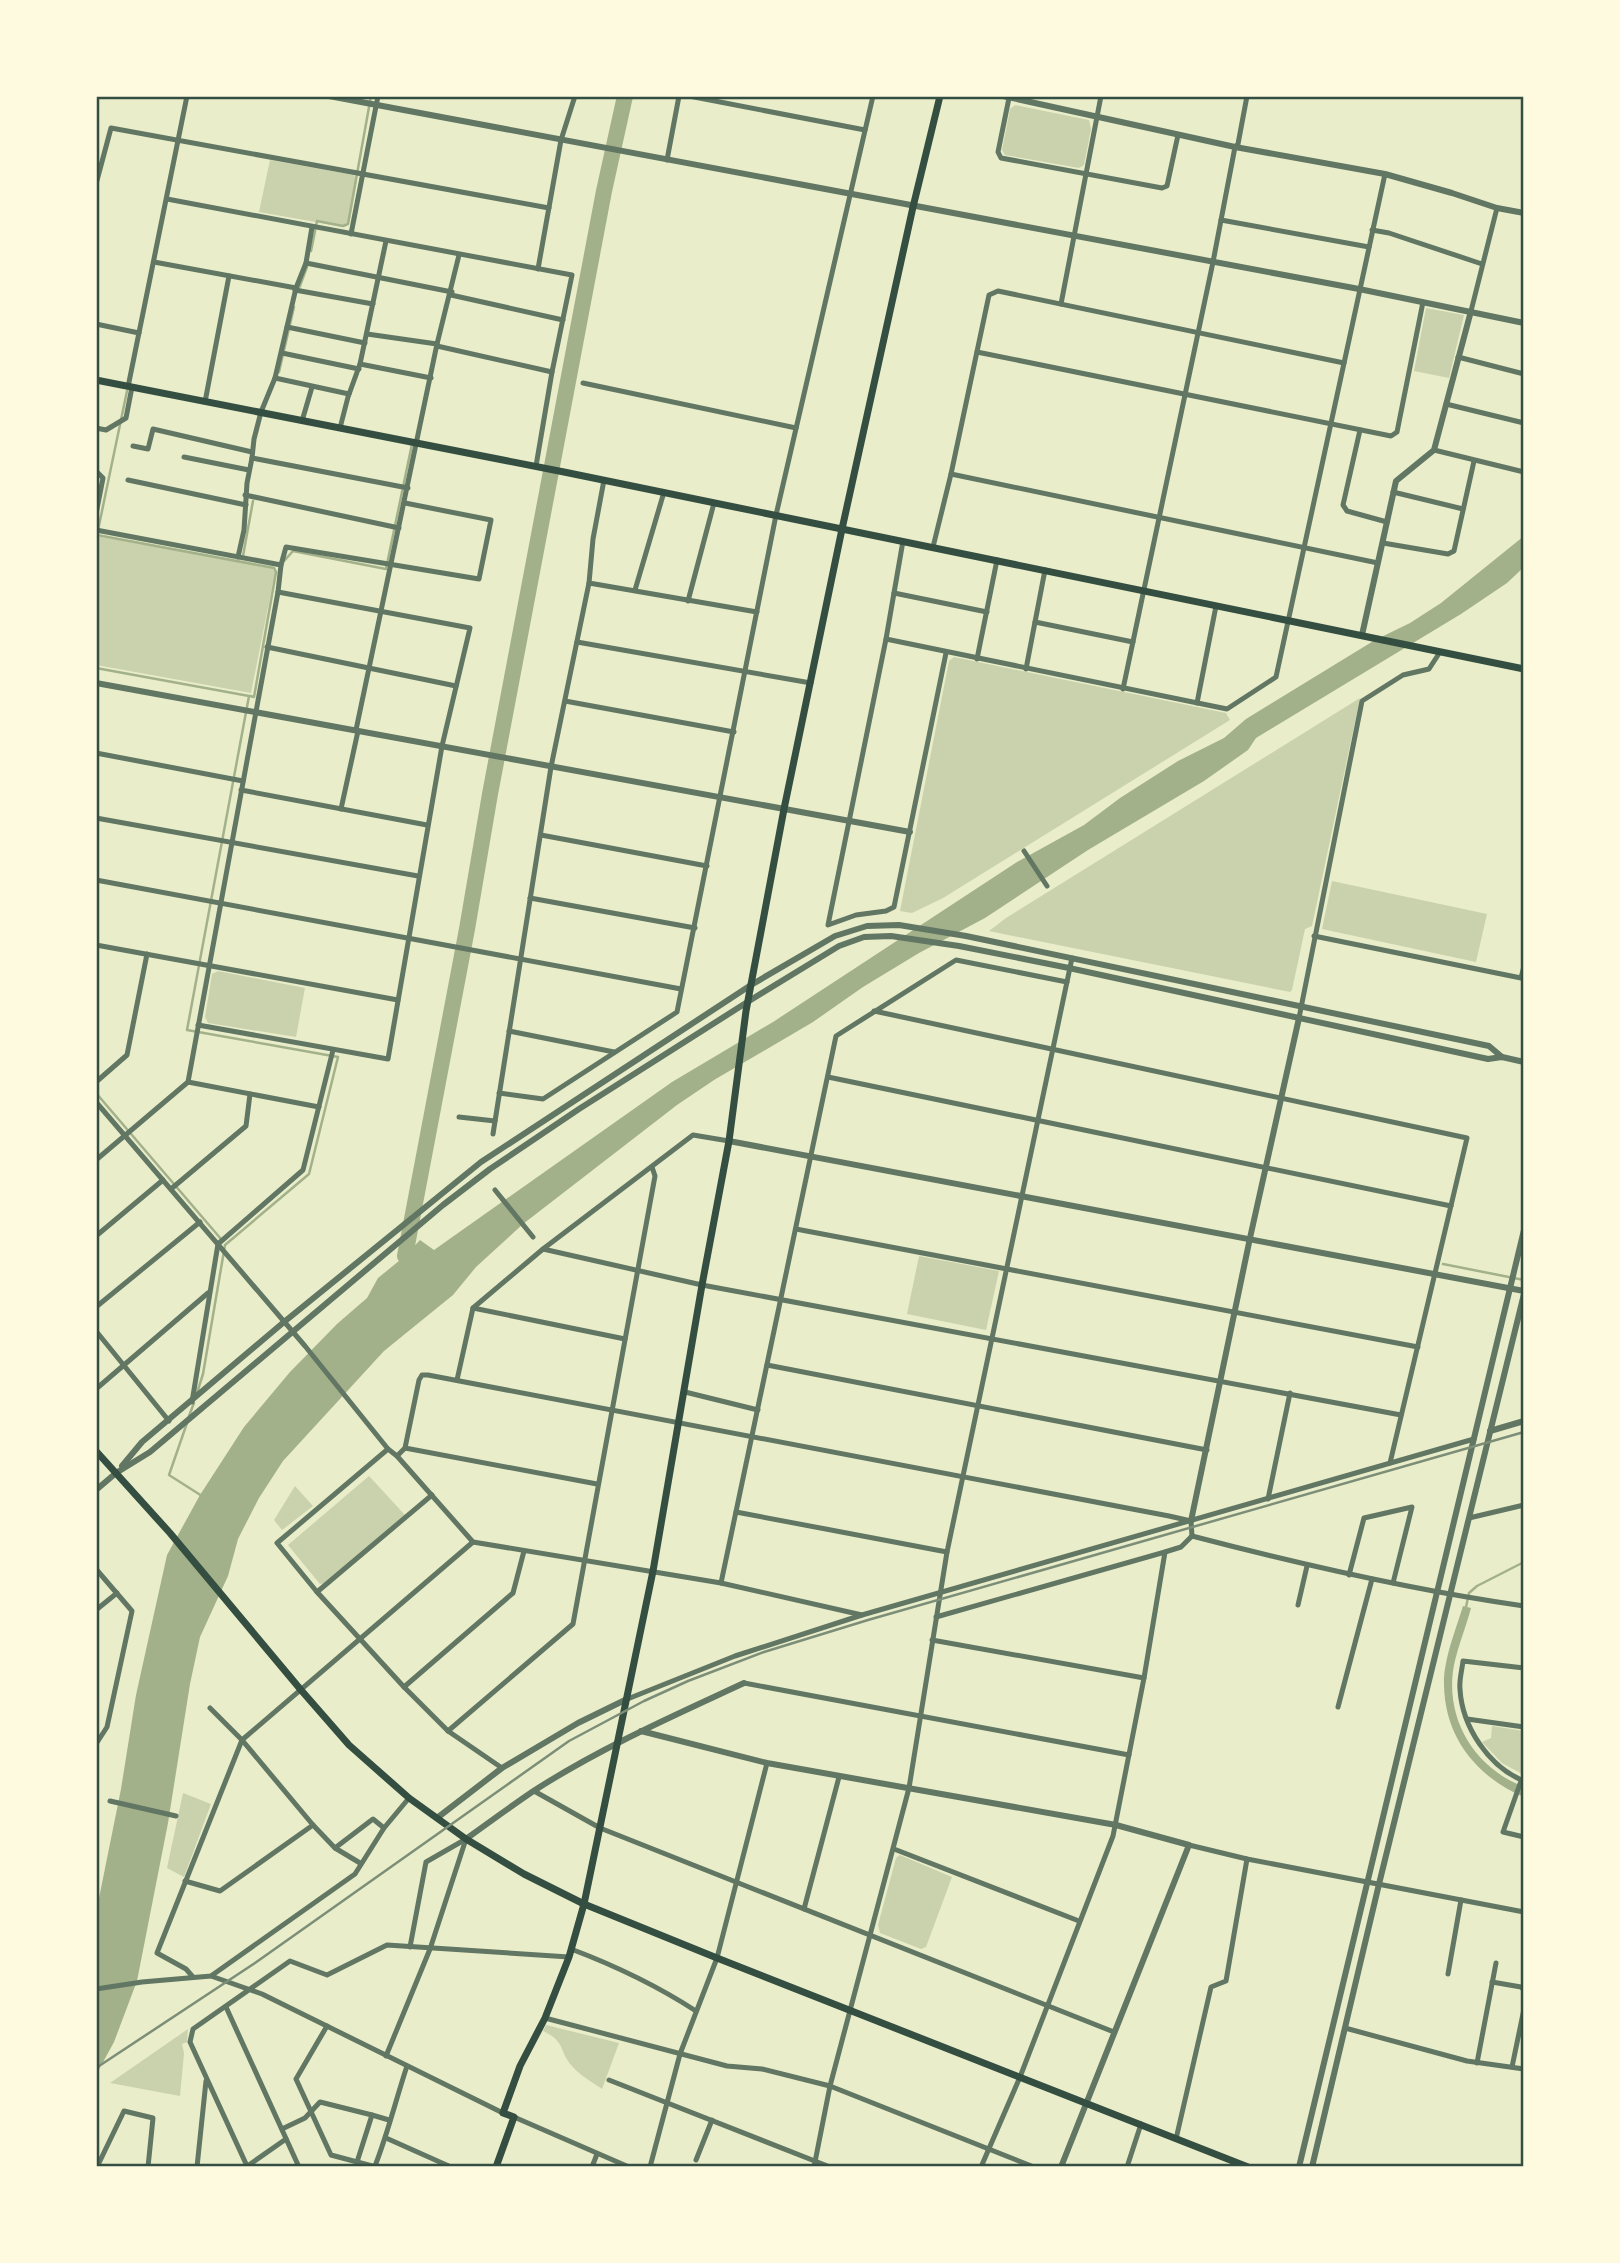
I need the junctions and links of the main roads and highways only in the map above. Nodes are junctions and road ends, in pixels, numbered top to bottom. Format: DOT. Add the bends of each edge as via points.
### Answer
graph roads {
  1 [pos="940,96"];
  2 [pos="96,380"];
  3 [pos="842,529"];
  4 [pos="1524,669"];
  5 [pos="96,1451"];
  6 [pos="584,1904"];
  7 [pos="496,2167"];
  8 [pos="1248,2167"];
  1 -- 3 [label="main road"];
  2 -- 3 [label="main road"];
  3 -- 4 [label="main road"];
  3 -- 6 [label="main road" via="751,985 729,1141 653,1571"];
  5 -- 6 [label="main road" via="349,1745 409,1798 466,1839"];
  6 -- 7 [label="main road" via="545,2018 503,2113 514,2117"];
  6 -- 8 [label="main road"];
}
